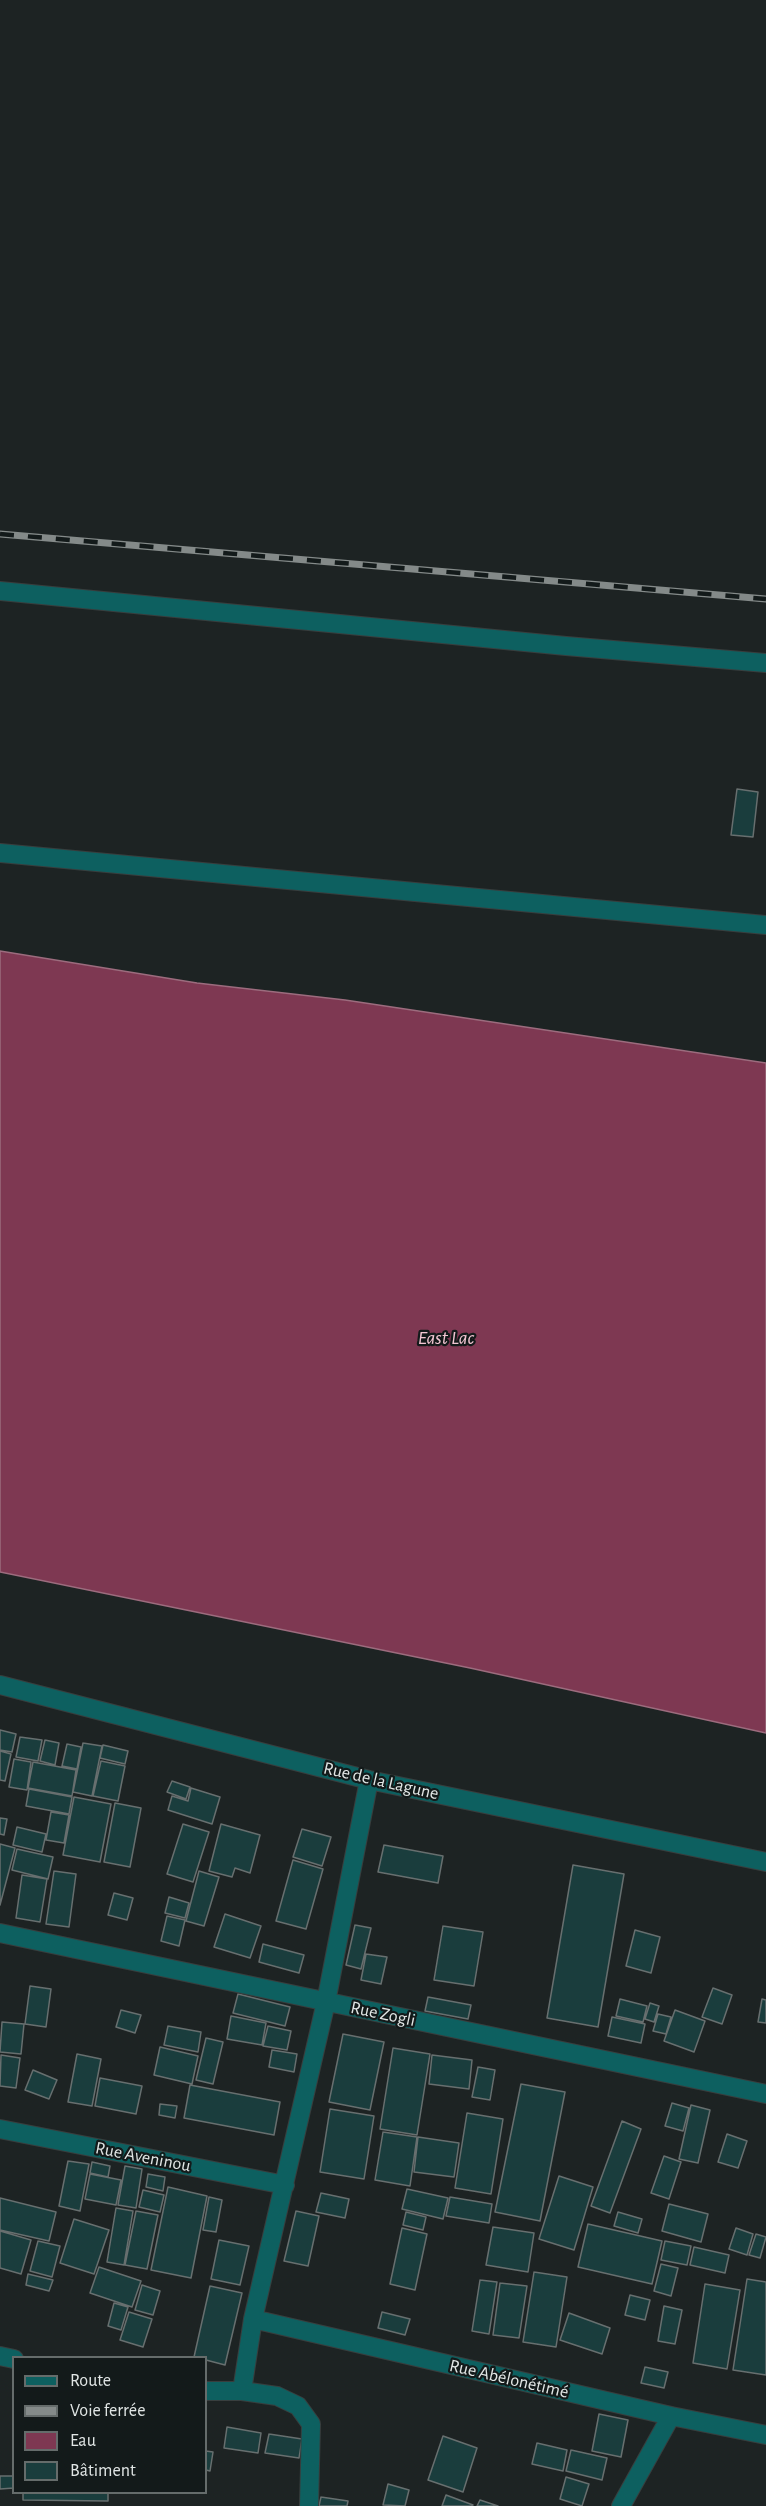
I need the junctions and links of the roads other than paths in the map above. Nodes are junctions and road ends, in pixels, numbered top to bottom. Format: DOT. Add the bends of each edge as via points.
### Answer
graph roads {
  1 [pos="0,591"];
  2 [pos="766,663"];
  3 [pos="0,853"];
  4 [pos="766,925"];
  5 [pos="0,1686"];
  6 [pos="369,1780"];
  7 [pos="766,1862"];
  8 [pos="0,1933"];
  9 [pos="326,2002"];
  10 [pos="766,2094"];
  11 [pos="0,2129"];
  12 [pos="285,2185"];
  13 [pos="253,2319"];
  14 [pos="207,2391"];
  15 [pos="242,2391"];
  16 [pos="672,2416"];
  17 [pos="766,2435"];
  18 [pos="309,2506"];
  19 [pos="621,2506"];
  1 -- 2 [label="street"];
  3 -- 4 [label="street"];
  5 -- 6 [label="street, Rue de la Lagune"];
  6 -- 7 [label="street, Rue de la Lagune"];
  6 -- 9 [label="street"];
  8 -- 9 [label="street, Rue Zogli"];
  9 -- 10 [label="street, Rue Zogli"];
  9 -- 12 [label="street"];
  11 -- 12 [label="street, Rue Aveninou"];
  12 -- 13 [label="street"];
  13 -- 15 [label="street"];
  13 -- 16 [label="street, Rue Abélonétimé"];
  14 -- 15 [label="street"];
  15 -- 18 [label="street" via="277,2396 298,2406 311,2424"];
  16 -- 17 [label="street, Rue Abélonétimé"];
  16 -- 19 [label="street"];
}
